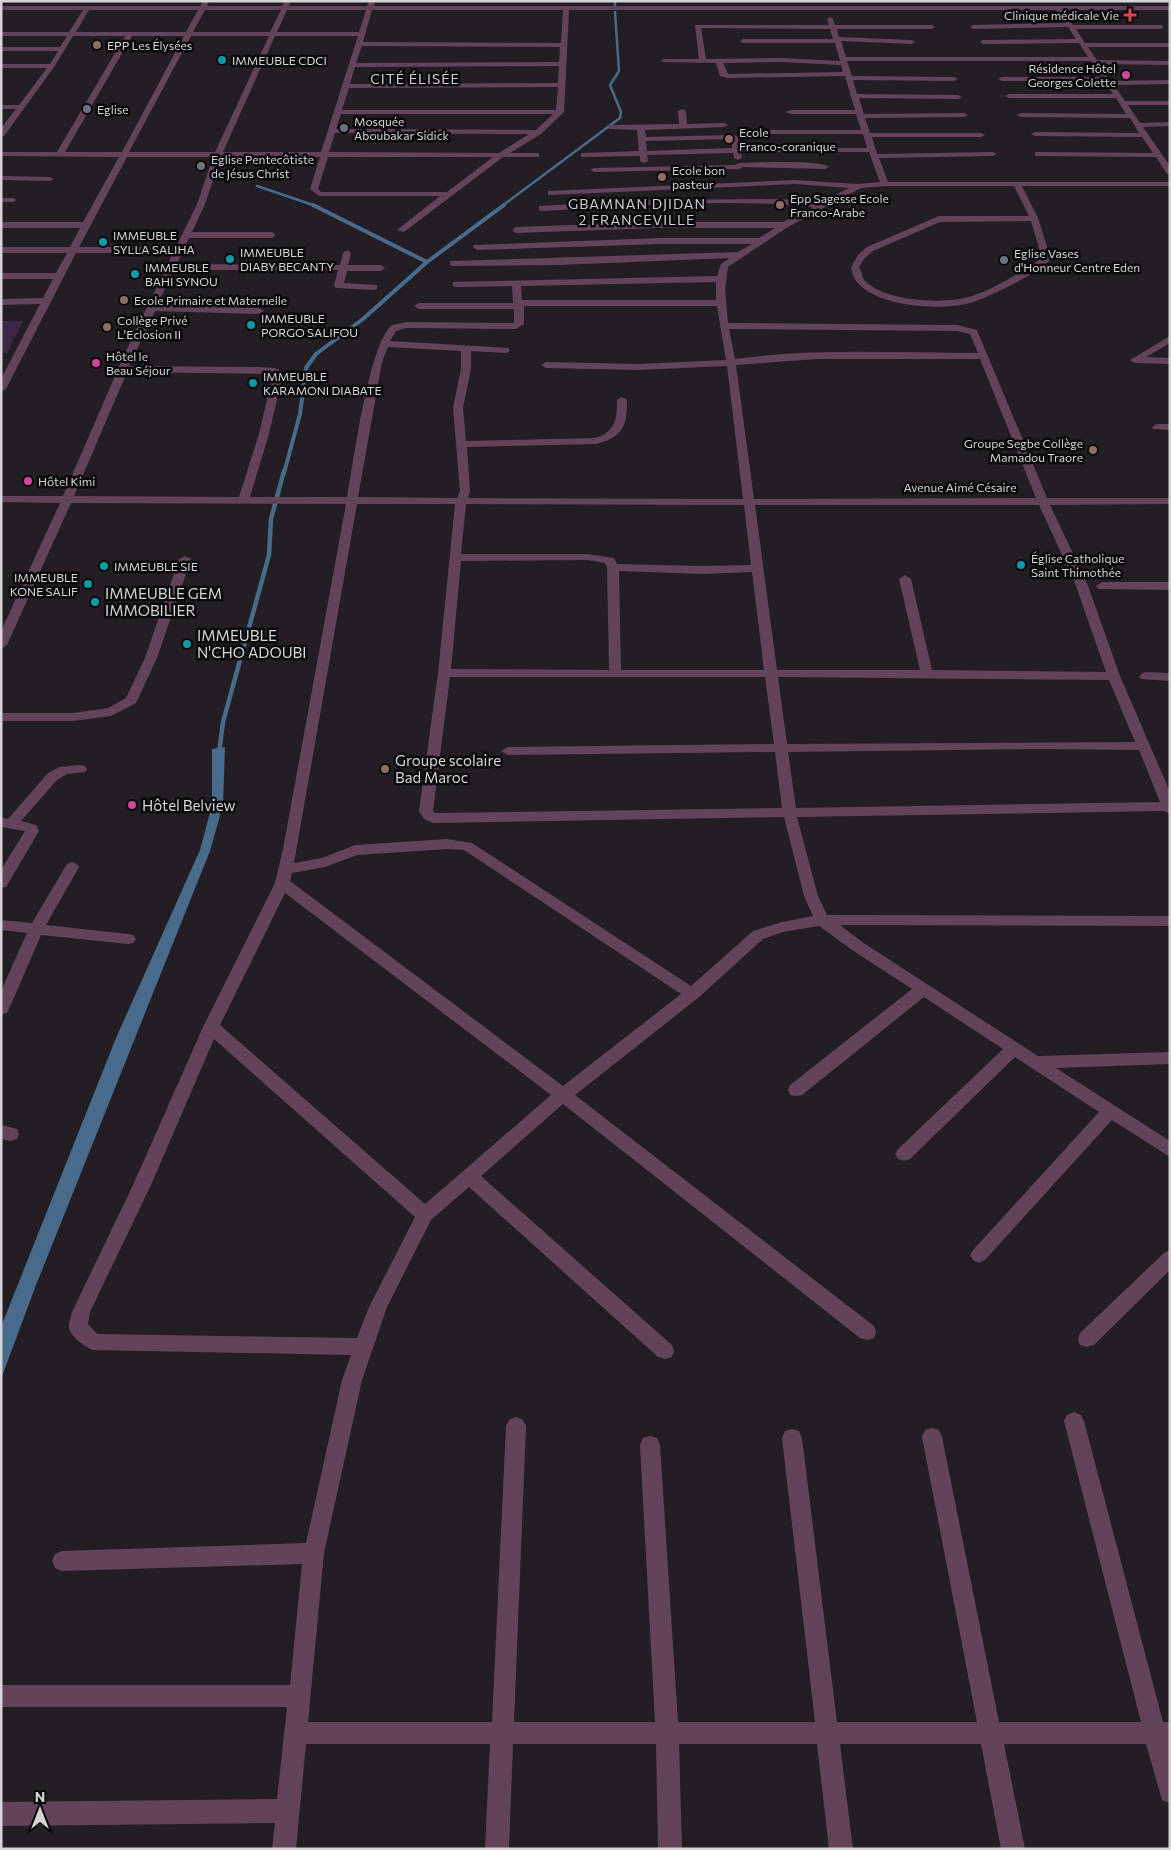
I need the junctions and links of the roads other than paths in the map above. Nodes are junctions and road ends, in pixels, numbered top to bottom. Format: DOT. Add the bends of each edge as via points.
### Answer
graph roads {
  1 [pos="82,1"];
  2 [pos="1046,1"];
  3 [pos="1074,1"];
  4 [pos="1122,1"];
  5 [pos="1167,1"];
  6 [pos="371,4"];
  7 [pos="497,4"];
  8 [pos="204,5"];
  9 [pos="286,5"];
  10 [pos="593,5"];
  11 [pos="652,5"];
  12 [pos="750,5"];
  13 [pos="798,5"];
  14 [pos="845,5"];
  15 [pos="893,5"];
  16 [pos="945,5"];
  17 [pos="1170,6"];
  18 [pos="1,8"];
  19 [pos="87,8"];
  20 [pos="566,8"];
  21 [pos="826,8"];
  22 [pos="1054,8"];
  23 [pos="1079,8"];
  24 [pos="1128,8"];
  25 [pos="1070,26"];
  26 [pos="832,27"];
  27 [pos="932,27"];
  28 [pos="973,27"];
  29 [pos="1161,27"];
  30 [pos="1,34"];
  31 [pos="72,34"];
  32 [pos="130,34"];
  33 [pos="187,34"];
  34 [pos="274,34"];
  35 [pos="362,34"];
  36 [pos="837,40"];
  37 [pos="743,41"];
  38 [pos="912,42"];
  39 [pos="983,42"];
  40 [pos="1082,43"];
  41 [pos="359,44"];
  42 [pos="562,45"];
  43 [pos="1170,45"];
  44 [pos="1,49"];
  45 [pos="62,50"];
  46 [pos="664,60"];
  47 [pos="703,60"];
  48 [pos="719,60"];
  49 [pos="845,61"];
  50 [pos="1094,61"];
  51 [pos="1170,63"];
  52 [pos="561,64"];
  53 [pos="354,65"];
  54 [pos="52,66"];
  55 [pos="2,67"];
  56 [pos="849,76"];
  57 [pos="954,79"];
  58 [pos="1002,79"];
  59 [pos="1108,81"];
  60 [pos="1170,82"];
  61 [pos="561,85"];
  62 [pos="347,86"];
  63 [pos="855,96"];
  64 [pos="1009,96"];
  65 [pos="958,97"];
  66 [pos="1121,100"];
  67 [pos="1170,103"];
  68 [pos="1,107"];
  69 [pos="21,107"];
  70 [pos="682,111"];
  71 [pos="338,112"];
  72 [pos="560,112"];
  73 [pos="790,112"];
  74 [pos="861,114"];
  75 [pos="964,114"];
  76 [pos="1021,114"];
  77 [pos="1132,116"];
  78 [pos="1170,124"];
  79 [pos="724,125"];
  80 [pos="1138,125"];
  81 [pos="683,126"];
  82 [pos="612,127"];
  83 [pos="639,128"];
  84 [pos="332,130"];
  85 [pos="538,132"];
  86 [pos="764,132"];
  87 [pos="867,133"];
  88 [pos="1,134"];
  89 [pos="981,134"];
  90 [pos="1035,134"];
  91 [pos="1144,135"];
  92 [pos="642,139"];
  93 [pos="738,150"];
  94 [pos="830,150"];
  95 [pos="1157,150"];
  96 [pos="642,153"];
  97 [pos="872,153"];
  98 [pos="1,154"];
  99 [pos="60,154"];
  100 [pos="126,154"];
  101 [pos="218,154"];
  102 [pos="324,154"];
  103 [pos="501,154"];
  104 [pos="536,154"];
  105 [pos="993,154"];
  106 [pos="1038,154"];
  107 [pos="584,155"];
  108 [pos="739,166"];
  109 [pos="825,167"];
  110 [pos="645,168"];
  111 [pos="612,169"];
  112 [pos="594,170"];
  113 [pos="1170,172"];
  114 [pos="1,178"];
  115 [pos="647,178"];
  116 [pos="50,179"];
  117 [pos="820,183"];
  118 [pos="885,184"];
  119 [pos="1170,184"];
  120 [pos="738,185"];
  121 [pos="1017,185"];
  122 [pos="860,186"];
  123 [pos="651,188"];
  124 [pos="551,193"];
  125 [pos="449,194"];
  126 [pos="1,200"];
  127 [pos="13,200"];
  128 [pos="822,205"];
  129 [pos="542,208"];
  130 [pos="656,211"];
  131 [pos="1034,218"];
  132 [pos="1,225"];
  133 [pos="87,225"];
  134 [pos="785,225"];
  135 [pos="402,230"];
  136 [pos="516,230"];
  137 [pos="563,230"];
  138 [pos="187,235"];
  139 [pos="272,235"];
  140 [pos="660,241"];
  141 [pos="758,242"];
  142 [pos="576,245"];
  143 [pos="476,247"];
  144 [pos="1,250"];
  145 [pos="73,250"];
  146 [pos="184,250"];
  147 [pos="347,253"];
  148 [pos="741,255"];
  149 [pos="453,263"];
  150 [pos="172,267"];
  151 [pos="342,268"];
  152 [pos="381,268"];
  153 [pos="584,271"];
  154 [pos="1,276"];
  155 [pos="58,276"];
  156 [pos="722,279"];
  157 [pos="517,283"];
  158 [pos="456,284"];
  159 [pos="374,287"];
  160 [pos="45,301"];
  161 [pos="1,302"];
  162 [pos="721,303"];
  163 [pos="520,304"];
  164 [pos="419,306"];
  165 [pos="152,308"];
  166 [pos="259,311"];
  167 [pos="726,326"];
  168 [pos="1170,339"];
  169 [pos="386,344"];
  170 [pos="466,347"];
  171 [pos="506,350"];
  172 [pos="984,356"];
  173 [pos="1170,361"];
  174 [pos="731,363"];
  175 [pos="546,365"];
  176 [pos="124,369"];
  177 [pos="1,389"];
  178 [pos="622,400"];
  179 [pos="1157,427"];
  180 [pos="1170,427"];
  181 [pos="461,444"];
  182 [pos="1,499"];
  183 [pos="68,499"];
  184 [pos="244,499"];
  185 [pos="354,500"];
  186 [pos="1042,500"];
  187 [pos="461,501"];
  188 [pos="1170,501"];
  189 [pos="750,502"];
  190 [pos="455,558"];
  191 [pos="186,559"];
  192 [pos="613,567"];
  193 [pos="757,568"];
  194 [pos="906,579"];
  195 [pos="1102,586"];
  196 [pos="1170,586"];
  197 [pos="1,645"];
  198 [pos="444,673"];
  199 [pos="615,673"];
  200 [pos="771,674"];
  201 [pos="927,674"];
  202 [pos="1114,676"];
  203 [pos="1145,676"];
  204 [pos="1170,677"];
  205 [pos="1,717"];
  206 [pos="1143,746"];
  207 [pos="780,747"];
  208 [pos="508,750"];
  209 [pos="80,769"];
  210 [pos="1169,808"];
  211 [pos="789,811"];
  212 [pos="7,823"];
  213 [pos="72,867"];
  214 [pos="284,876"];
  215 [pos="1,883"];
  216 [pos="822,920"];
  217 [pos="1170,921"];
  218 [pos="1,925"];
  219 [pos="36,929"];
  220 [pos="128,939"];
  221 [pos="923,989"];
  222 [pos="692,994"];
  223 [pos="1,1009"];
  224 [pos="211,1028"];
  225 [pos="1014,1049"];
  226 [pos="1170,1058"];
  227 [pos="1035,1062"];
  228 [pos="796,1090"];
  229 [pos="563,1095"];
  230 [pos="1110,1111"];
  231 [pos="1170,1150"];
  232 [pos="904,1154"];
  233 [pos="469,1176"];
  234 [pos="426,1215"];
  235 [pos="979,1255"];
  236 [pos="1170,1258"];
  237 [pos="867,1332"];
  238 [pos="1087,1339"];
  239 [pos="365,1347"];
  240 [pos="665,1351"];
  241 [pos="1074,1421"];
  242 [pos="516,1426"];
  243 [pos="932,1437"];
  244 [pos="792,1438"];
  245 [pos="650,1445"];
  246 [pos="314,1553"];
  247 [pos="62,1561"];
  248 [pos="1,1696"];
  249 [pos="299,1696"];
  250 [pos="667,1732"];
  251 [pos="829,1732"];
  252 [pos="991,1732"];
  253 [pos="295,1733"];
  254 [pos="500,1733"];
  255 [pos="1163,1733"];
  256 [pos="1170,1792"];
  257 [pos="288,1811"];
  258 [pos="1,1814"];
  259 [pos="284,1849"];
  260 [pos="497,1849"];
  261 [pos="670,1849"];
  262 [pos="841,1849"];
  263 [pos="1013,1849"];
  1 -- 19 [label="street"];
  2 -- 22 [label="street"];
  3 -- 23 [label="street"];
  4 -- 24 [label="street"];
  5 -- 17 [label="street"];
  6 -- 7 [label="street"];
  6 -- 9 [label="street"];
  6 -- 35 [label="street"];
  7 -- 20 [label="street"];
  8 -- 9 [label="street"];
  8 -- 19 [label="street"];
  8 -- 33 [label="street"];
  9 -- 34 [label="street"];
  10 -- 11 [label="street"];
  10 -- 20 [label="street"];
  11 -- 12 [label="street"];
  12 -- 13 [label="street"];
  13 -- 21 [label="street"];
  14 -- 15 [label="street"];
  14 -- 21 [label="street"];
  15 -- 16 [label="street"];
  16 -- 22 [label="street"];
  17 -- 24 [label="street"];
  18 -- 19 [label="street"];
  19 -- 31 [label="street"];
  20 -- 42 [label="street"];
  21 -- 26 [label="street"];
  22 -- 23 [label="street"];
  22 -- 25 [label="street"];
  23 -- 24 [label="street"];
  25 -- 28 [label="street"];
  25 -- 29 [label="street"];
  25 -- 40 [label="street"];
  26 -- 27 [label="street"];
  26 -- 36 [label="street"];
  26 -- 47 [label="street" via="697,26"];
  30 -- 31 [label="street"];
  31 -- 32 [label="street"];
  31 -- 45 [label="street"];
  32 -- 33 [label="street"];
  32 -- 99 [label="street"];
  33 -- 34 [label="street"];
  33 -- 100 [label="street"];
  34 -- 35 [label="street"];
  34 -- 101 [label="street"];
  35 -- 41 [label="street"];
  36 -- 37 [label="street"];
  36 -- 38 [label="street"];
  36 -- 49 [label="street"];
  39 -- 40 [label="street"];
  40 -- 43 [label="street"];
  40 -- 50 [label="street"];
  41 -- 42 [label="street"];
  41 -- 53 [label="street"];
  42 -- 52 [label="street"];
  44 -- 45 [label="street"];
  45 -- 54 [label="street"];
  46 -- 47 [label="street"];
  47 -- 48 [label="street"];
  48 -- 49 [label="street"];
  48 -- 56 [label="street" via="723,74 727,76"];
  49 -- 50 [label="street"];
  49 -- 56 [label="street"];
  50 -- 51 [label="street"];
  50 -- 59 [label="street"];
  52 -- 53 [label="street"];
  52 -- 61 [label="street"];
  53 -- 62 [label="street"];
  54 -- 55 [label="street"];
  54 -- 69 [label="street"];
  56 -- 57 [label="street"];
  56 -- 63 [label="street"];
  58 -- 59 [label="street"];
  59 -- 60 [label="street"];
  59 -- 66 [label="street"];
  61 -- 62 [label="street"];
  61 -- 72 [label="street"];
  62 -- 71 [label="street"];
  63 -- 65 [label="street"];
  63 -- 74 [label="street"];
  64 -- 66 [label="street"];
  66 -- 67 [label="street"];
  66 -- 77 [label="street"];
  68 -- 69 [label="street"];
  69 -- 88 [label="street"];
  70 -- 81 [label="street"];
  71 -- 72 [label="street"];
  71 -- 84 [label="street"];
  72 -- 85 [label="street"];
  73 -- 74 [label="street"];
  74 -- 75 [label="street"];
  74 -- 87 [label="street"];
  76 -- 77 [label="street"];
  77 -- 80 [label="street"];
  78 -- 80 [label="street"];
  79 -- 81 [label="street"];
  80 -- 91 [label="street"];
  81 -- 83 [label="street"];
  82 -- 83 [label="street"];
  83 -- 92 [label="street"];
  84 -- 85 [label="street"];
  84 -- 102 [label="street"];
  85 -- 103 [label="street"];
  86 -- 87 [label="street"];
  87 -- 89 [label="street"];
  87 -- 97 [label="street"];
  90 -- 91 [label="street"];
  91 -- 95 [label="street"];
  92 -- 93 [label="street" via="734,137"];
  92 -- 96 [label="street"];
  93 -- 94 [label="street"];
  93 -- 96 [label="street"];
  93 -- 108 [label="street"];
  94 -- 97 [label="street"];
  94 -- 109 [label="street"];
  95 -- 106 [label="street"];
  95 -- 113 [label="street"];
  96 -- 107 [label="street"];
  96 -- 110 [label="street"];
  97 -- 105 [label="street"];
  97 -- 118 [label="street"];
  98 -- 99 [label="street"];
  99 -- 100 [label="street"];
  100 -- 101 [label="street"];
  100 -- 133 [label="street"];
  101 -- 102 [label="street"];
  101 -- 138 [label="street"];
  102 -- 103 [label="street"];
  102 -- 125 [label="street" via="314,190 319,194"];
  103 -- 104 [label="street"];
  103 -- 125 [label="street"];
  108 -- 109 [label="street"];
  108 -- 110 [label="street"];
  108 -- 120 [label="street" via="736,168"];
  109 -- 117 [label="street"];
  110 -- 111 [label="street"];
  110 -- 115 [label="street"];
  111 -- 112 [label="street"];
  111 -- 115 [label="street" via="613,178"];
  114 -- 116 [label="street"];
  115 -- 123 [label="street"];
  117 -- 120 [label="street"];
  117 -- 122 [label="street"];
  118 -- 121 [label="street"];
  118 -- 122 [label="street"];
  119 -- 121 [label="street"];
  120 -- 123 [label="street"];
  121 -- 131 [label="street"];
  122 -- 128 [label="street"];
  123 -- 124 [label="street"];
  123 -- 130 [label="street"];
  125 -- 135 [label="street"];
  126 -- 127 [label="street"];
  128 -- 130 [label="street" via="779,201"];
  128 -- 134 [label="street"];
  129 -- 130 [label="street"];
  130 -- 134 [label="street"];
  130 -- 137 [label="street"];
  130 -- 140 [label="street"];
  131 -- 131 [label="street" via="1047,259 986,294 966,301 941,304 910,302 872,291 856,274 857,263 870,249 939,219"];
  132 -- 133 [label="street"];
  133 -- 145 [label="street"];
  134 -- 141 [label="street"];
  136 -- 137 [label="street"];
  137 -- 142 [label="street"];
  138 -- 139 [label="street"];
  138 -- 146 [label="street"];
  140 -- 141 [label="street"];
  140 -- 142 [label="street"];
  141 -- 148 [label="street"];
  142 -- 143 [label="street"];
  142 -- 153 [label="street"];
  144 -- 145 [label="street"];
  145 -- 146 [label="street"];
  145 -- 155 [label="street"];
  146 -- 150 [label="street"];
  147 -- 151 [label="street"];
  148 -- 153 [label="street"];
  148 -- 156 [label="street" via="724,266"];
  149 -- 153 [label="street"];
  150 -- 151 [label="street"];
  150 -- 165 [label="street"];
  151 -- 152 [label="street"];
  151 -- 159 [label="street" via="339,286"];
  153 -- 156 [label="street"];
  153 -- 157 [label="street"];
  154 -- 155 [label="street"];
  155 -- 160 [label="street"];
  156 -- 162 [label="street"];
  157 -- 158 [label="street"];
  157 -- 163 [label="street" via="516,297"];
  160 -- 161 [label="street"];
  160 -- 177 [label="street"];
  162 -- 163 [label="street"];
  162 -- 167 [label="street"];
  163 -- 164 [label="street"];
  163 -- 169 [label="street" via="519,324 513,327 395,327 388,334"];
  165 -- 166 [label="street"];
  165 -- 176 [label="street"];
  167 -- 172 [label="street" via="957,328 974,332"];
  167 -- 174 [label="street"];
  168 -- 173 [label="street" via="1135,360"];
  169 -- 170 [label="street"];
  169 -- 185 [label="street" via="377,362"];
  170 -- 171 [label="street"];
  170 -- 181 [label="street" via="466,369 458,408"];
  172 -- 174 [label="street" via="816,356"];
  172 -- 186 [label="street"];
  174 -- 175 [label="street"];
  174 -- 189 [label="street"];
  176 -- 183 [label="street"];
  176 -- 184 [label="street" via="259,370 278,373"];
  178 -- 181 [label="street" via="621,424 608,438 596,441"];
  179 -- 180 [label="street"];
  181 -- 187 [label="street" via="466,491"];
  182 -- 183 [label="street, Avenue Aimé Césaire"];
  183 -- 184 [label="street, Avenue Aimé Césaire"];
  183 -- 197 [label="street"];
  184 -- 185 [label="street, Avenue Aimé Césaire"];
  185 -- 187 [label="street, Avenue Aimé Césaire"];
  185 -- 214 [label="street"];
  186 -- 188 [label="street, Avenue Aimé Césaire"];
  186 -- 189 [label="street, Avenue Aimé Césaire"];
  186 -- 202 [label="street" via="1081,583"];
  187 -- 189 [label="street, Avenue Aimé Césaire"];
  187 -- 190 [label="street"];
  189 -- 193 [label="street"];
  190 -- 192 [label="street" via="587,557 610,560"];
  190 -- 198 [label="street"];
  191 -- 205 [label="street" via="151,658 131,700 111,712 73,717"];
  192 -- 193 [label="street"];
  192 -- 199 [label="street"];
  193 -- 200 [label="street"];
  194 -- 201 [label="street"];
  195 -- 196 [label="street"];
  198 -- 199 [label="street"];
  198 -- 211 [label="street" via="426,810 429,816"];
  199 -- 200 [label="street"];
  200 -- 201 [label="street"];
  200 -- 207 [label="street"];
  201 -- 202 [label="street"];
  202 -- 206 [label="street"];
  203 -- 204 [label="street"];
  206 -- 207 [label="street"];
  206 -- 210 [label="street"];
  207 -- 208 [label="street"];
  207 -- 211 [label="street"];
  209 -- 212 [label="street" via="64,770 52,777"];
  210 -- 211 [label="street"];
  211 -- 216 [label="street" via="811,896"];
  212 -- 215 [label="street" via="31,828 32,832"];
  213 -- 219 [label="street"];
  214 -- 222 [label="street" via="355,850 447,844 467,846"];
  214 -- 224 [label="street"];
  214 -- 229 [label="street"];
  216 -- 217 [label="street"];
  216 -- 221 [label="street"];
  216 -- 222 [label="street" via="758,935"];
  218 -- 219 [label="street"];
  219 -- 220 [label="street"];
  219 -- 223 [label="street"];
  221 -- 225 [label="street"];
  221 -- 228 [label="street"];
  222 -- 229 [label="street"];
  224 -- 234 [label="street"];
  224 -- 239 [label="street" via="142,1185 81,1312 78,1328 93,1342"];
  225 -- 227 [label="street"];
  225 -- 232 [label="street"];
  226 -- 227 [label="street"];
  227 -- 230 [label="street"];
  229 -- 233 [label="street"];
  229 -- 237 [label="street"];
  230 -- 231 [label="street"];
  230 -- 235 [label="street"];
  233 -- 234 [label="street"];
  233 -- 240 [label="street"];
  234 -- 239 [label="street" via="378,1307"];
  236 -- 238 [label="street"];
  239 -- 246 [label="street" via="352,1380"];
  241 -- 255 [label="street"];
  242 -- 254 [label="street"];
  243 -- 252 [label="street"];
  244 -- 251 [label="street"];
  245 -- 250 [label="street"];
  246 -- 247 [label="street"];
  246 -- 249 [label="street"];
  248 -- 249 [label="street"];
  249 -- 253 [label="street"];
  250 -- 251 [label="street"];
  250 -- 254 [label="street"];
  250 -- 261 [label="street"];
  251 -- 252 [label="street"];
  251 -- 262 [label="street"];
  252 -- 255 [label="street"];
  252 -- 263 [label="street"];
  253 -- 254 [label="street"];
  253 -- 257 [label="street"];
  254 -- 260 [label="street"];
  255 -- 256 [label="street"];
  257 -- 258 [label="street"];
  257 -- 259 [label="street"];
}
